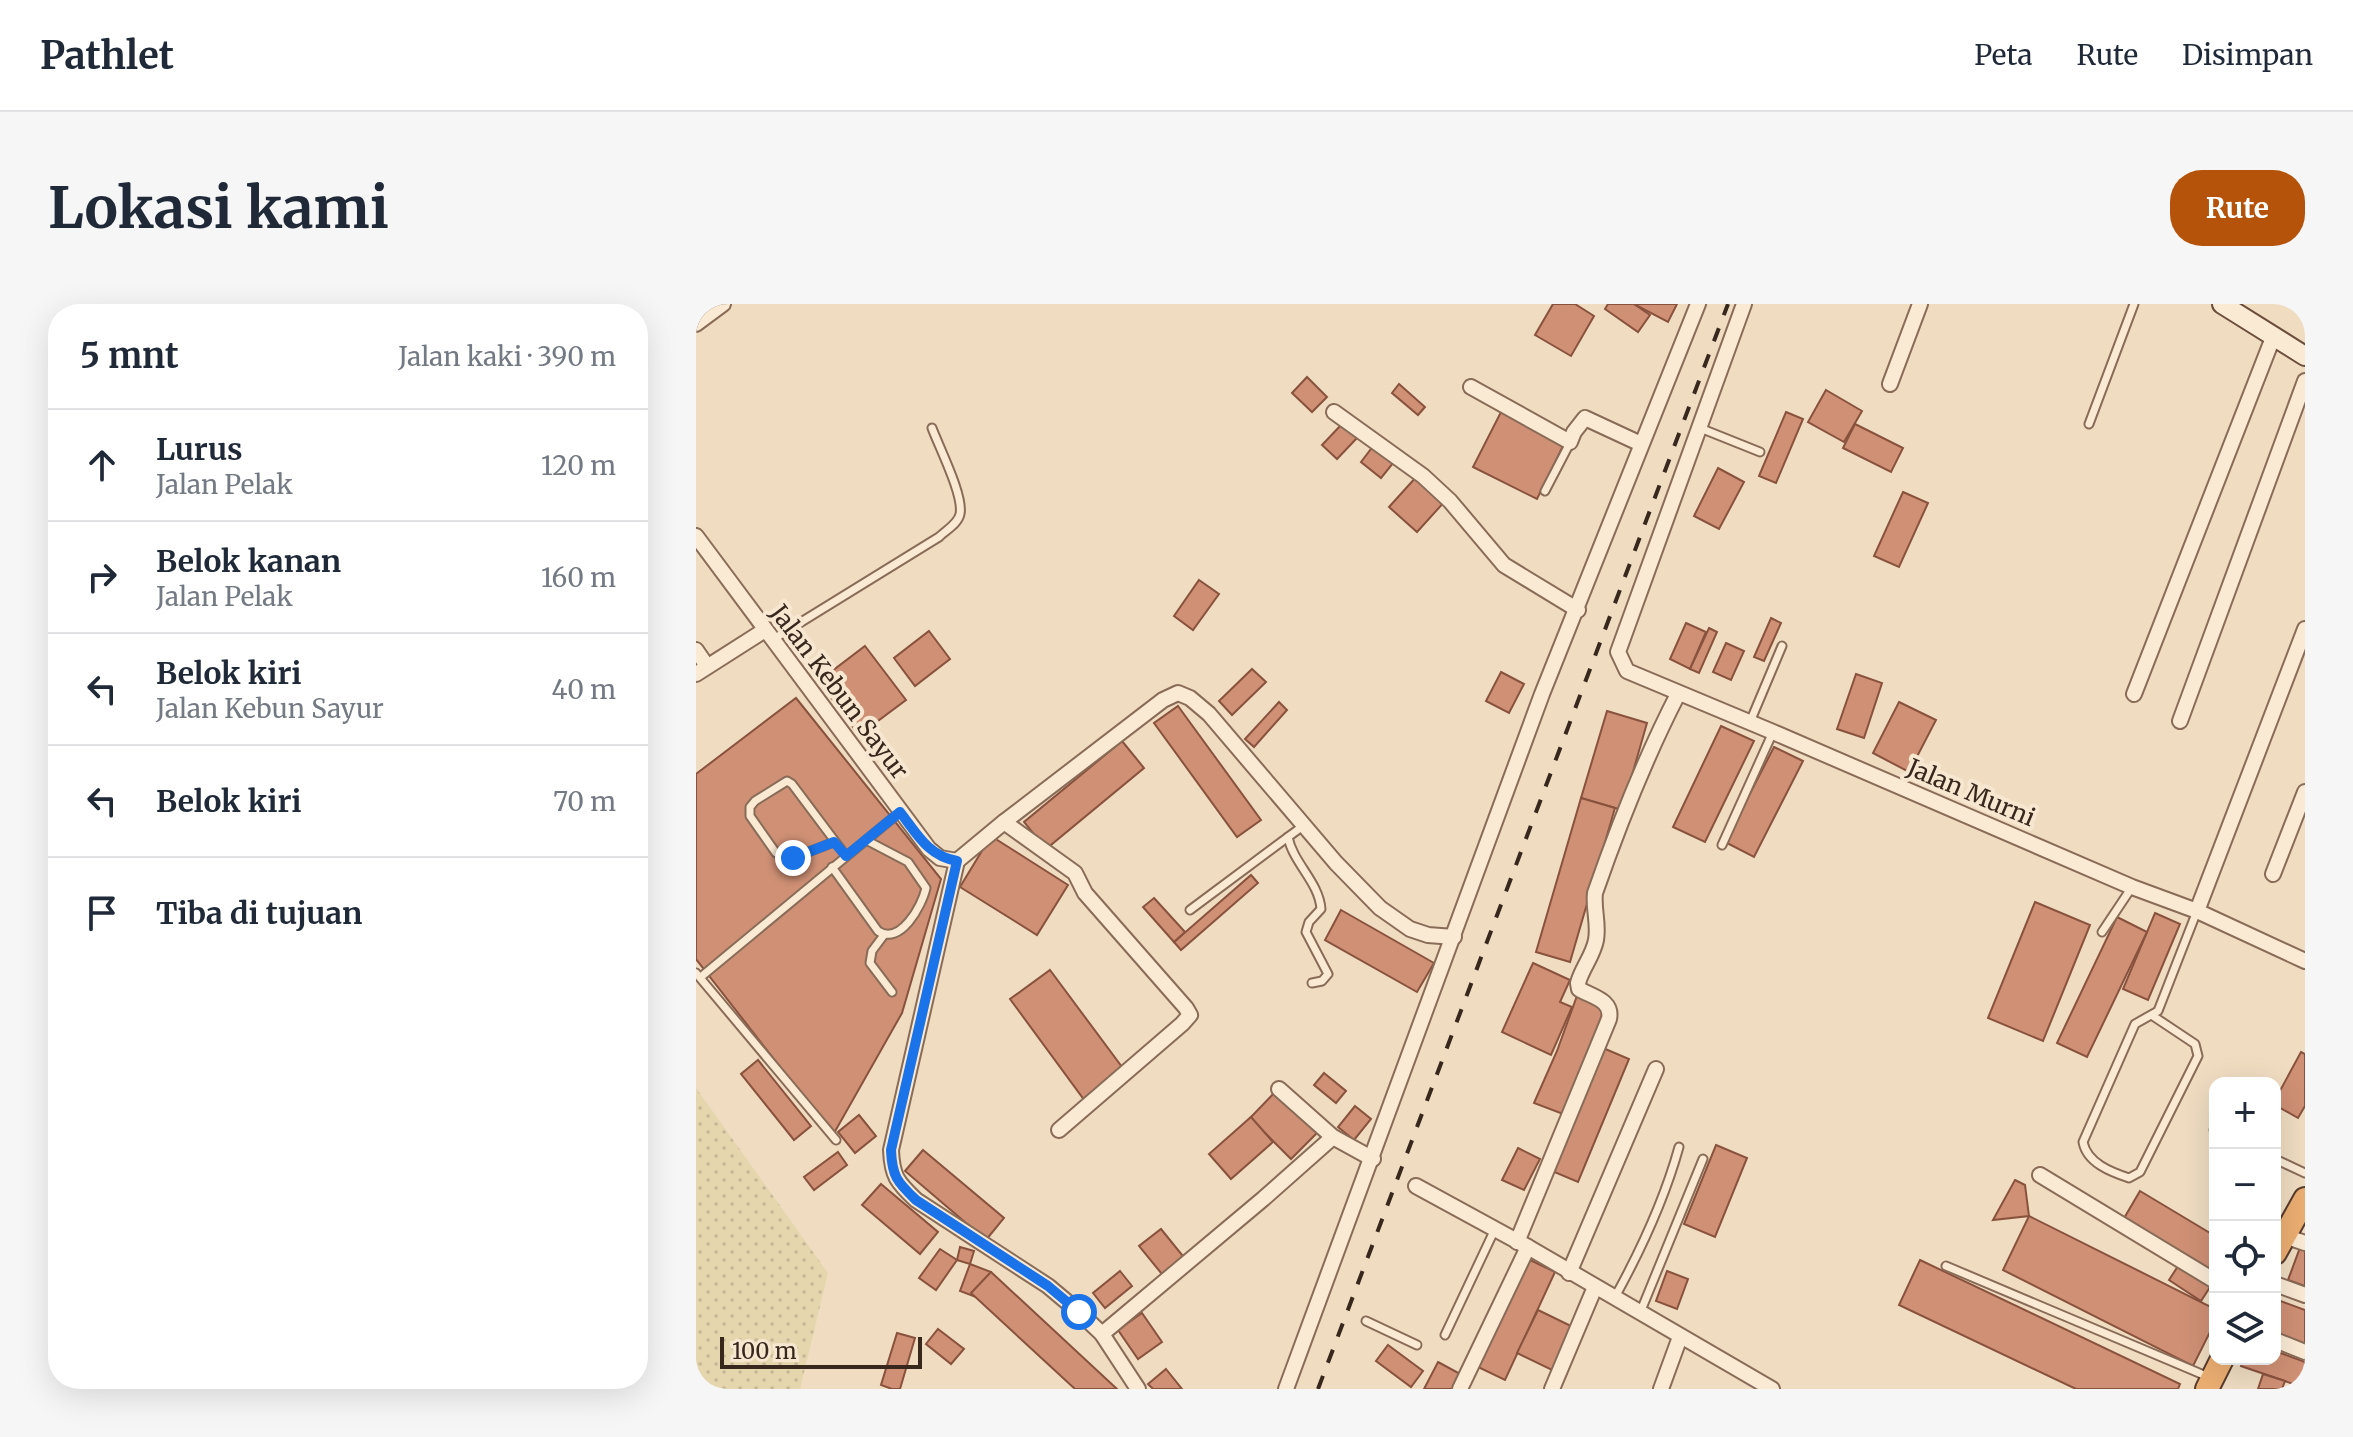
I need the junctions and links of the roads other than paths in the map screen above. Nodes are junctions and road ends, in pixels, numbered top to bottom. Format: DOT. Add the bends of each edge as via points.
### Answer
graph roads {
  1 [pos="723,304"];
  2 [pos="1698,304"];
  3 [pos="1744,304"];
  4 [pos="1920,304"];
  5 [pos="2134,304"];
  6 [pos="2226,305"];
  7 [pos="696,324"];
  8 [pos="2274,335"];
  9 [pos="2304,353"];
  10 [pos="2305,381"];
  11 [pos="1890,384"];
  12 [pos="1471,387"];
  13 [pos="1334,412"];
  14 [pos="2089,424"];
  15 [pos="932,428"];
  16 [pos="1704,430"];
  17 [pos="1570,442"];
  18 [pos="1641,444"];
  19 [pos="1760,452"];
  20 [pos="1545,491"];
  21 [pos="696,536"];
  22 [pos="1578,610"];
  23 [pos="2305,629"];
  24 [pos="768,635"];
  25 [pos="1782,646"];
  26 [pos="696,650"];
  27 [pos="702,670"];
  28 [pos="1678,694"];
  29 [pos="2134,694"];
  30 [pos="2180,721"];
  31 [pos="1750,722"];
  32 [pos="1773,732"];
  33 [pos="2305,792"];
  34 [pos="900,812"];
  35 [pos="1004,822"];
  36 [pos="1305,824"];
  37 [pos="1288,837"];
  38 [pos="866,840"];
  39 [pos="834,842"];
  40 [pos="1722,845"];
  41 [pos="846,856"];
  42 [pos="957,861"];
  43 [pos="832,867"];
  44 [pos="2273,874"];
  45 [pos="2132,887"];
  46 [pos="1190,910"];
  47 [pos="2197,911"];
  48 [pos="2102,932"];
  49 [pos="884,935"];
  50 [pos="1454,937"];
  51 [pos="2305,961"];
  52 [pos="699,974"];
  53 [pos="1312,983"];
  54 [pos="892,992"];
  55 [pos="2153,1016"];
  56 [pos="1656,1069"];
  57 [pos="1279,1089"];
  58 [pos="1059,1130"];
  59 [pos="1333,1137"];
  60 [pos="836,1140"];
  61 [pos="1679,1147"];
  62 [pos="1373,1159"];
  63 [pos="1703,1159"];
  64 [pos="2281,1162"];
  65 [pos="2305,1173"];
  66 [pos="2040,1175"];
  67 [pos="1416,1186"];
  68 [pos="2305,1199"];
  69 [pos="1495,1229"];
  70 [pos="1522,1244"];
  71 [pos="2288,1244"];
  72 [pos="1946,1266"];
  73 [pos="1569,1273"];
  74 [pos="2209,1277"];
  75 [pos="2281,1286"];
  76 [pos="1595,1287"];
  77 [pos="2305,1295"];
  78 [pos="1615,1297"];
  79 [pos="1640,1313"];
  80 [pos="1368,1322"];
  81 [pos="1102,1334"];
  82 [pos="1445,1335"];
  83 [pos="1680,1337"];
  84 [pos="2281,1342"];
  85 [pos="1417,1345"];
  86 [pos="2305,1352"];
  87 [pos="2214,1376"];
  88 [pos="1764,1387"];
  89 [pos="1138,1389"];
  90 [pos="1286,1389"];
  91 [pos="1460,1389"];
  92 [pos="1552,1389"];
  93 [pos="1661,1389"];
  1 -- 7 [label="street"];
  2 -- 18 [label="street"];
  3 -- 16 [label="street"];
  4 -- 11 [label="street"];
  5 -- 14 [label="lane"];
  6 -- 8 [label="main road"];
  8 -- 9 [label="main road"];
  8 -- 29 [label="street"];
  10 -- 30 [label="street"];
  12 -- 17 [label="street"];
  13 -- 22 [label="street" via="1423,476 1504,565"];
  15 -- 24 [label="lane" via="957,493 957,522"];
  16 -- 19 [label="lane"];
  16 -- 28 [label="street, Jalan Murni" via="1618,652 1627,671"];
  17 -- 18 [label="street" via="1585,418"];
  17 -- 20 [label="lane"];
  18 -- 22 [label="street"];
  21 -- 24 [label="street, Jalan Kebun Sayur"];
  22 -- 50 [label="street"];
  23 -- 47 [label="street"];
  24 -- 27 [label="street"];
  24 -- 34 [label="street, Jalan Kebun Sayur"];
  25 -- 31 [label="lane"];
  26 -- 27 [label="street"];
  28 -- 31 [label="street, Jalan Murni"];
  28 -- 70 [label="street" via="1648,751 1595,893 1596,943 1579,977 1579,989 1611,1011"];
  31 -- 32 [label="street, Jalan Murni"];
  32 -- 40 [label="lane"];
  32 -- 45 [label="street, Jalan Murni"];
  33 -- 44 [label="street"];
  34 -- 38 [label="lane"];
  34 -- 42 [label="street, Jalan Kebun Sayur" via="929,849"];
  35 -- 36 [label="street" via="1178,693 1209,714"];
  35 -- 42 [label="street"];
  35 -- 58 [label="street" via="1075,873 1085,893 1190,1015"];
  36 -- 37 [label="lane"];
  36 -- 50 [label="street" via="1380,908 1410,929"];
  37 -- 46 [label="lane"];
  37 -- 53 [label="lane" via="1321,903 1306,932 1328,974"];
  38 -- 41 [label="lane"];
  38 -- 49 [label="lane" via="908,862 926,888 904,927 895,935"];
  39 -- 39 [label="lane" via="787,781 750,807 750,816 783,857"];
  39 -- 41 [label="lane"];
  41 -- 43 [label="lane"];
  42 -- 81 [label="street" via="891,1150 892,1171 916,1200 1048,1286"];
  43 -- 49 [label="lane"];
  43 -- 52 [label="lane"];
  45 -- 47 [label="street, Jalan Murni"];
  45 -- 48 [label="lane"];
  47 -- 51 [label="street, Jalan Murni"];
  47 -- 55 [label="lane"];
  49 -- 54 [label="lane" via="870,963"];
  50 -- 62 [label="street"];
  52 -- 60 [label="lane"];
  55 -- 55 [label="lane" via="2135,1024 2083,1142 2089,1157 2129,1178 2140,1172 2198,1056 2195,1044"];
  56 -- 73 [label="street"];
  57 -- 59 [label="street"];
  59 -- 62 [label="street"];
  59 -- 81 [label="street"];
  61 -- 78 [label="lane" via="1651,1228"];
  62 -- 90 [label="street"];
  63 -- 79 [label="lane"];
  64 -- 65 [label="lane"];
  66 -- 74 [label="street"];
  67 -- 69 [label="street"];
  68 -- 71 [label="highway"];
  69 -- 70 [label="street"];
  69 -- 82 [label="lane"];
  70 -- 73 [label="street"];
  70 -- 91 [label="street"];
  72 -- 87 [label="lane"];
  73 -- 76 [label="street"];
  75 -- 77 [label="street"];
  76 -- 78 [label="street"];
  76 -- 92 [label="street"];
  78 -- 79 [label="street"];
  79 -- 83 [label="street"];
  80 -- 85 [label="lane"];
  81 -- 89 [label="street"];
  83 -- 88 [label="street"];
  83 -- 93 [label="street"];
  84 -- 86 [label="street"];
}
